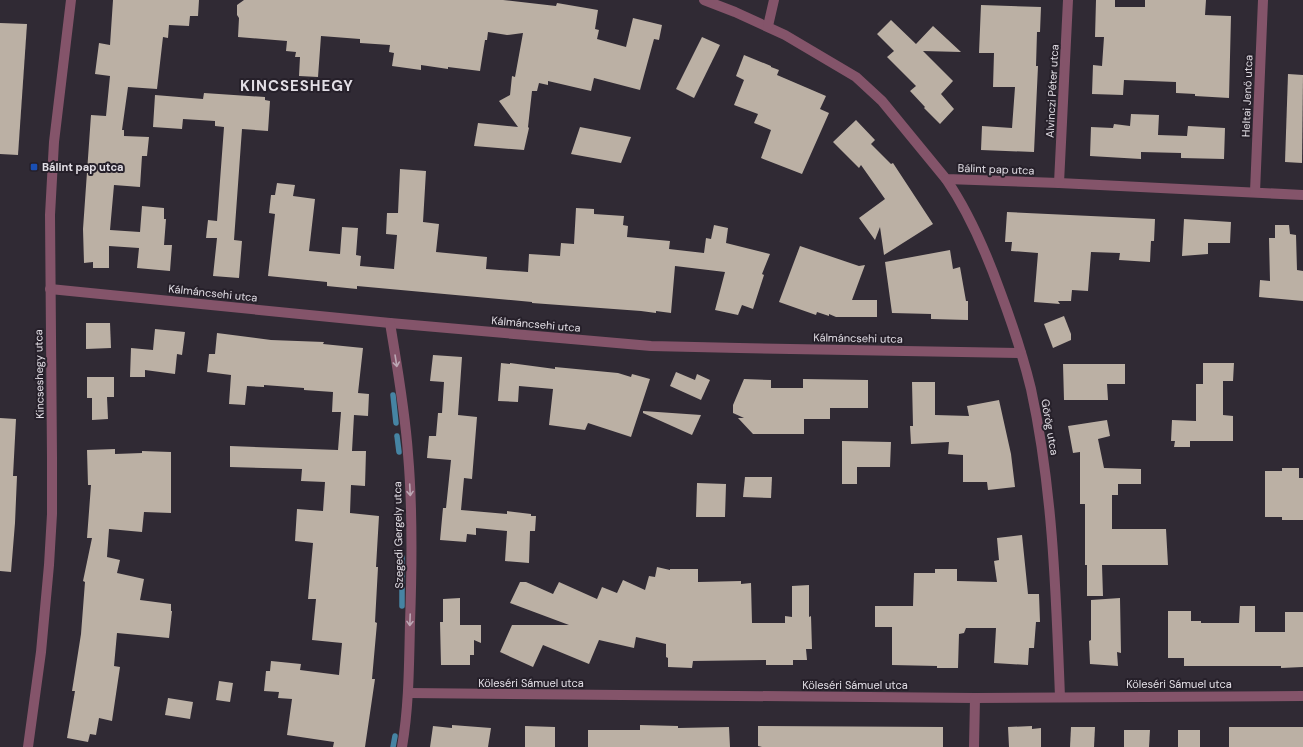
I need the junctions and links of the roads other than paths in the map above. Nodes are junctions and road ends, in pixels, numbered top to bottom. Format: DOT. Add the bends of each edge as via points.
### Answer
graph roads {
  1 [pos="71,0"];
  2 [pos="704,0"];
  3 [pos="774,0"];
  4 [pos="1068,0"];
  5 [pos="1263,0"];
  6 [pos="768,26"];
  7 [pos="946,179"];
  8 [pos="1059,183"];
  9 [pos="1255,192"];
  10 [pos="1303,195"];
  11 [pos="50,289"];
  12 [pos="390,323"];
  13 [pos="1021,353"];
  14 [pos="408,693"];
  15 [pos="1303,696"];
  16 [pos="1060,697"];
  17 [pos="974,698"];
  18 [pos="28,747"];
  19 [pos="402,747"];
  20 [pos="974,747"];
  1 -- 11 [label="street, Kincseshegy utca" via="54,142 50,215"];
  2 -- 6 [label="street, Bálint pap utca"];
  3 -- 6 [label="street"];
  4 -- 8 [label="street, Alvinczi Péter utca"];
  5 -- 9 [label="street, Heltai Jenő utca"];
  6 -- 7 [label="street, Bálint pap utca" via="840,67 870,89"];
  7 -- 8 [label="street, Bálint pap utca"];
  7 -- 13 [label="street, Görög utca" via="966,210 984,250"];
  8 -- 9 [label="street, Bálint pap utca"];
  9 -- 10 [label="street, Bálint pap utca"];
  11 -- 12 [label="street, Kálmáncsehi utca"];
  11 -- 18 [label="street, Kincseshegy utca" via="52,514 41,652"];
  12 -- 13 [label="street, Kálmáncsehi utca" via="672,347"];
  12 -- 14 [label="street, Szegedi Gergely utca, one-way" via="400,382 411,499 412,572"];
  13 -- 16 [label="street, Görög utca" via="1031,389 1052,525"];
  14 -- 17 [label="street, Köleséri Sámuel utca"];
  14 -- 19 [label="street, Szegedi Gergely utca"];
  15 -- 16 [label="street, Köleséri Sámuel utca"];
  16 -- 17 [label="street, Köleséri Sámuel utca"];
  17 -- 20 [label="street"];
}
